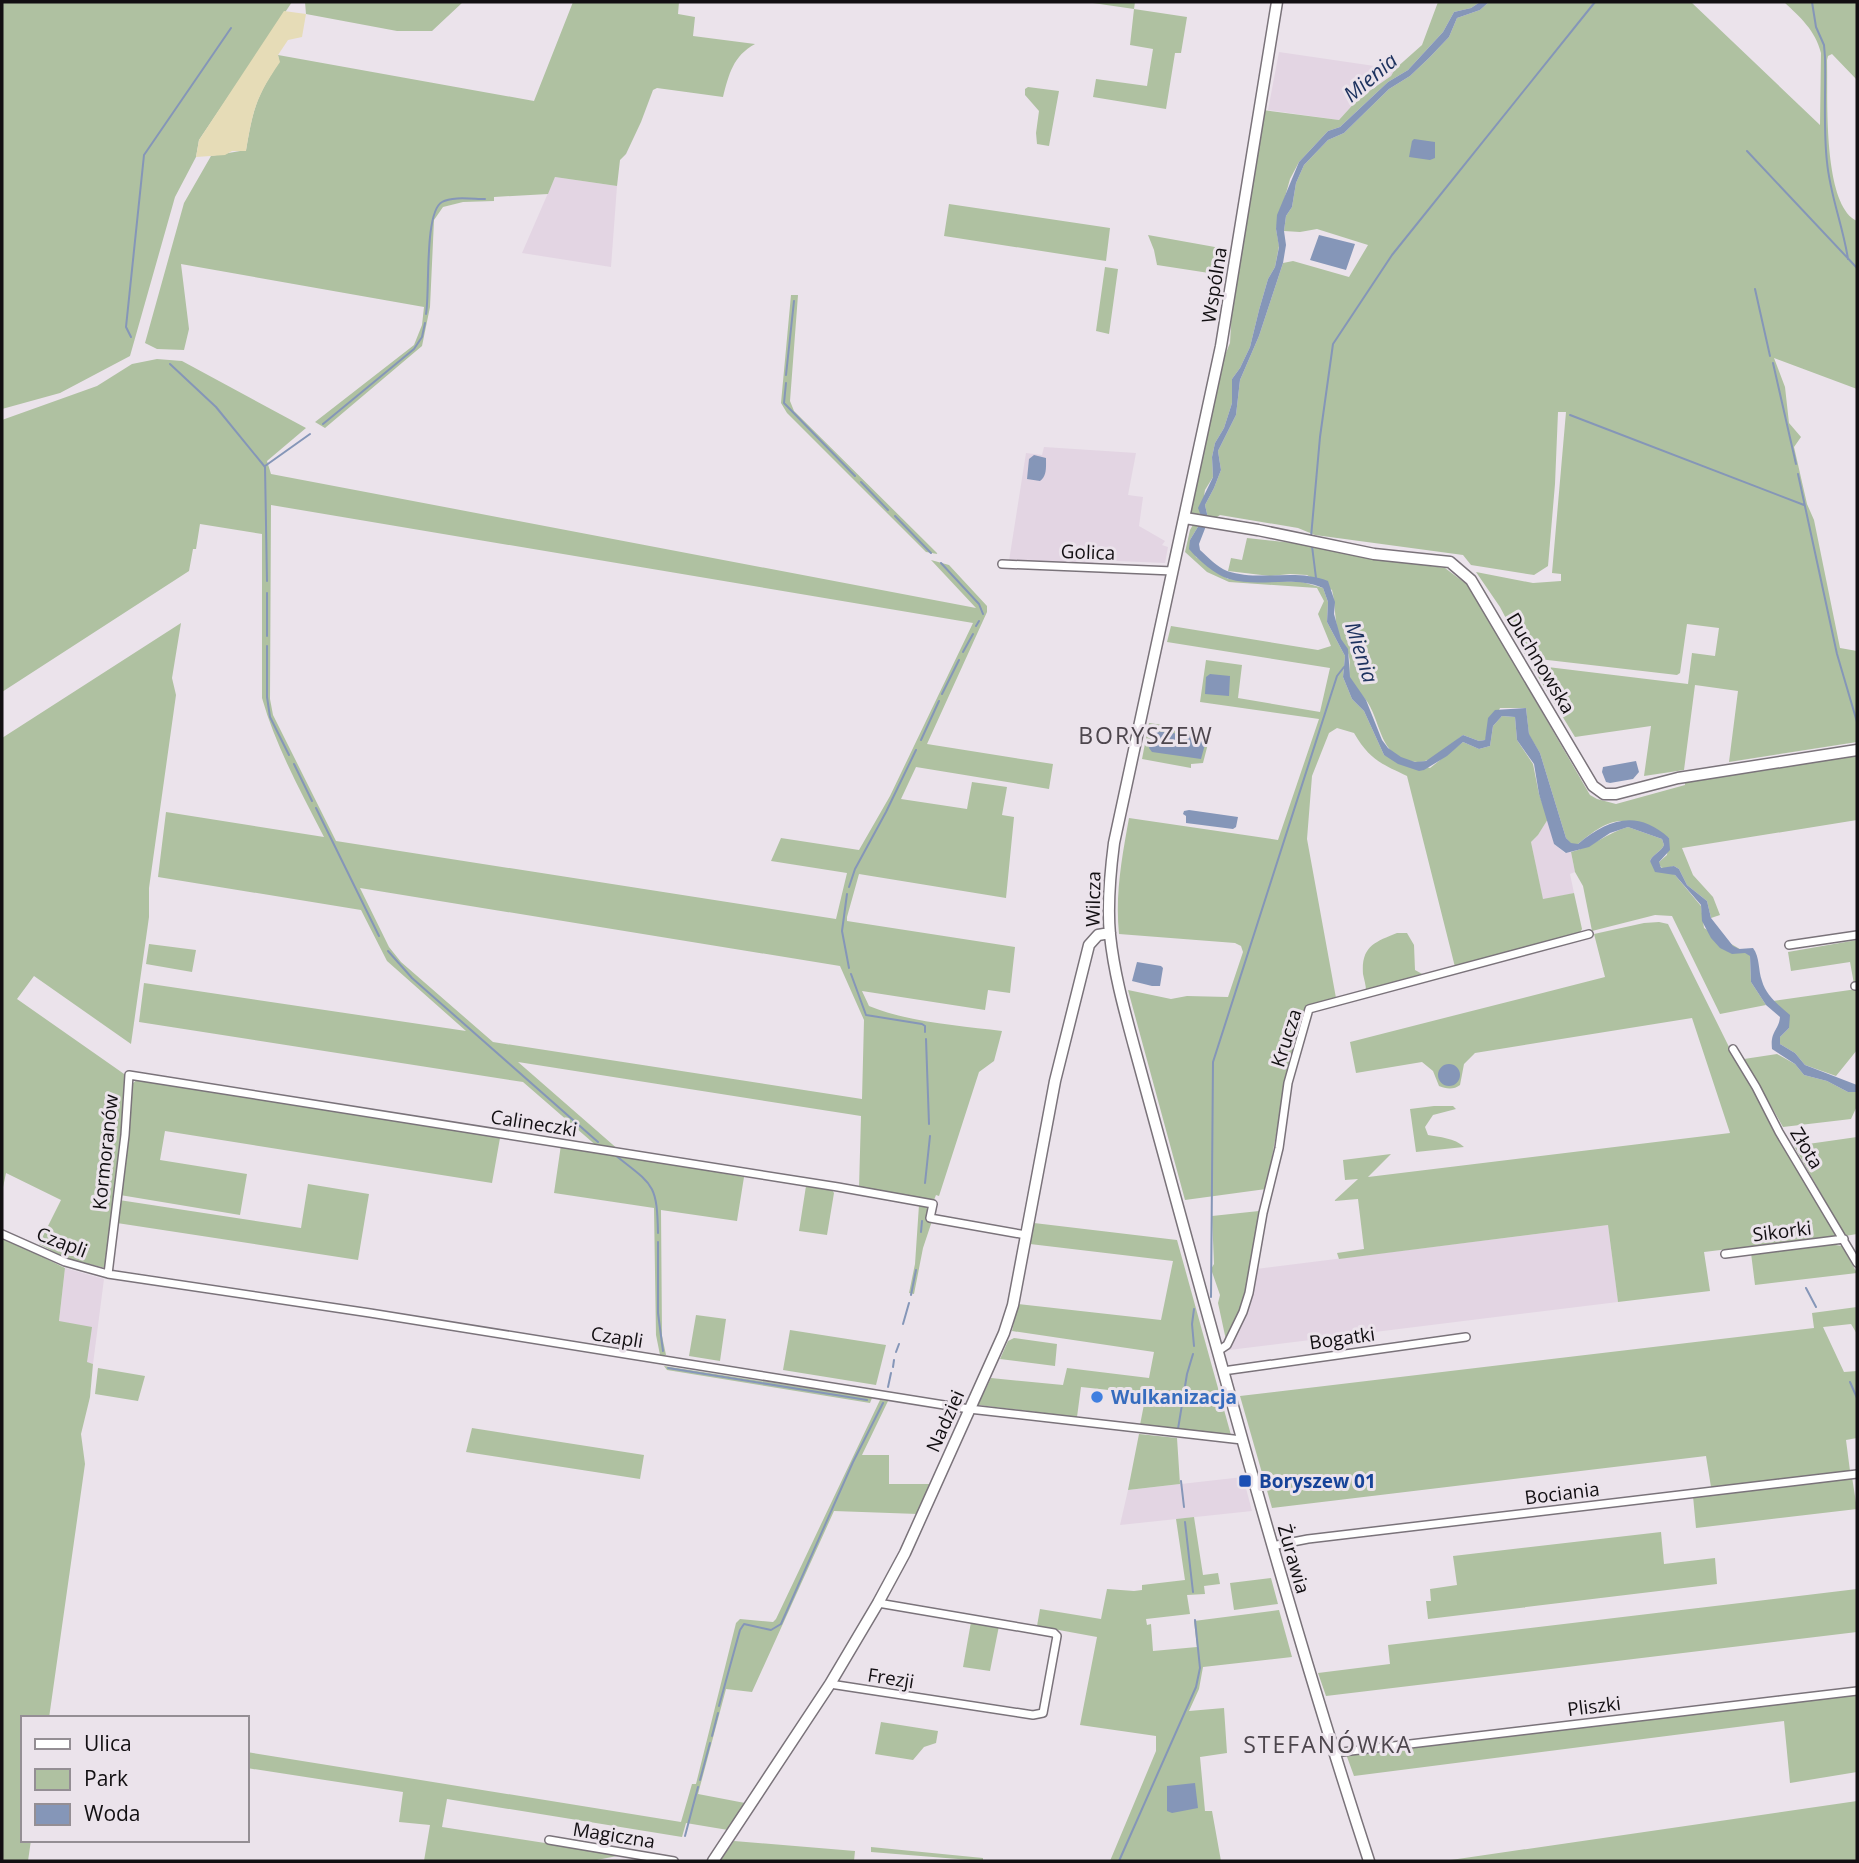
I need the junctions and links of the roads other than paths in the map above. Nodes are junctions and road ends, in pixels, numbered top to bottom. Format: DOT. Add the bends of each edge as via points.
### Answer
graph roads {
  1 [pos="1277,2"];
  2 [pos="1190,519"];
  3 [pos="1002,564"];
  4 [pos="1173,571"];
  5 [pos="1857,750"];
  6 [pos="1110,933"];
  7 [pos="1589,934"];
  8 [pos="1857,935"];
  9 [pos="1789,945"];
  10 [pos="1733,1048"];
  11 [pos="130,1075"];
  12 [pos="1183,1224"];
  13 [pos="2,1234"];
  14 [pos="1026,1235"];
  15 [pos="1844,1239"];
  16 [pos="1725,1254"];
  17 [pos="1857,1263"];
  18 [pos="108,1275"];
  19 [pos="1466,1337"];
  20 [pos="1218,1351"];
  21 [pos="1223,1371"];
  22 [pos="969,1409"];
  23 [pos="1238,1439"];
  24 [pos="1857,1475"];
  25 [pos="1272,1545"];
  26 [pos="878,1603"];
  27 [pos="830,1684"];
  28 [pos="1857,1691"];
  29 [pos="1334,1753"];
  30 [pos="549,1840"];
  31 [pos="674,1861"];
  32 [pos="713,1861"];
  33 [pos="1369,1861"];
  1 -- 2 [label="main road, Wspólna"];
  2 -- 4 [label="main road, Wspólna"];
  2 -- 5 [label="main road, Duchnowska" via="1374,554 1450,562 1471,580 1593,786 1604,794"];
  3 -- 4 [label="street, Golica"];
  4 -- 6 [label="main road, Wilcza" via="1114,844"];
  6 -- 12 [label="main road, Wilcza" via="1116,978"];
  6 -- 14 [label="main road, Nadziei" via="1095,937 1089,947 1055,1081"];
  7 -- 20 [label="street, Krucza" via="1308,1009 1288,1083 1249,1293 1227,1345"];
  8 -- 9 [label="street"];
  10 -- 15 [label="street, Złota"];
  11 -- 14 [label="street, Calineczki" via="838,1187 933,1205 930,1218"];
  11 -- 18 [label="street, Kormoranów"];
  12 -- 20 [label="main road, Żurawia"];
  13 -- 18 [label="street, Czapli"];
  14 -- 22 [label="main road, Nadziei" via="1004,1333"];
  15 -- 16 [label="street, Sikorki"];
  15 -- 17 [label="street, Złota"];
  18 -- 22 [label="street, Czapli"];
  19 -- 21 [label="street, Bogatki"];
  20 -- 21 [label="main road, Żurawia"];
  21 -- 23 [label="main road, Żurawia"];
  22 -- 23 [label="street, Czapli"];
  22 -- 26 [label="main road, Nadziei"];
  23 -- 25 [label="main road, Żurawia"];
  24 -- 25 [label="street, Bociania"];
  25 -- 29 [label="main road, Żurawia"];
  26 -- 27 [label="main road, Nadziei"];
  26 -- 27 [label="street, Frezji" via="1056,1634 1043,1713"];
  27 -- 32 [label="main road, Nadziei"];
  28 -- 29 [label="street, Pliszki"];
  29 -- 33 [label="main road, Żurawia"];
  30 -- 31 [label="street, Magiczna"];
}
